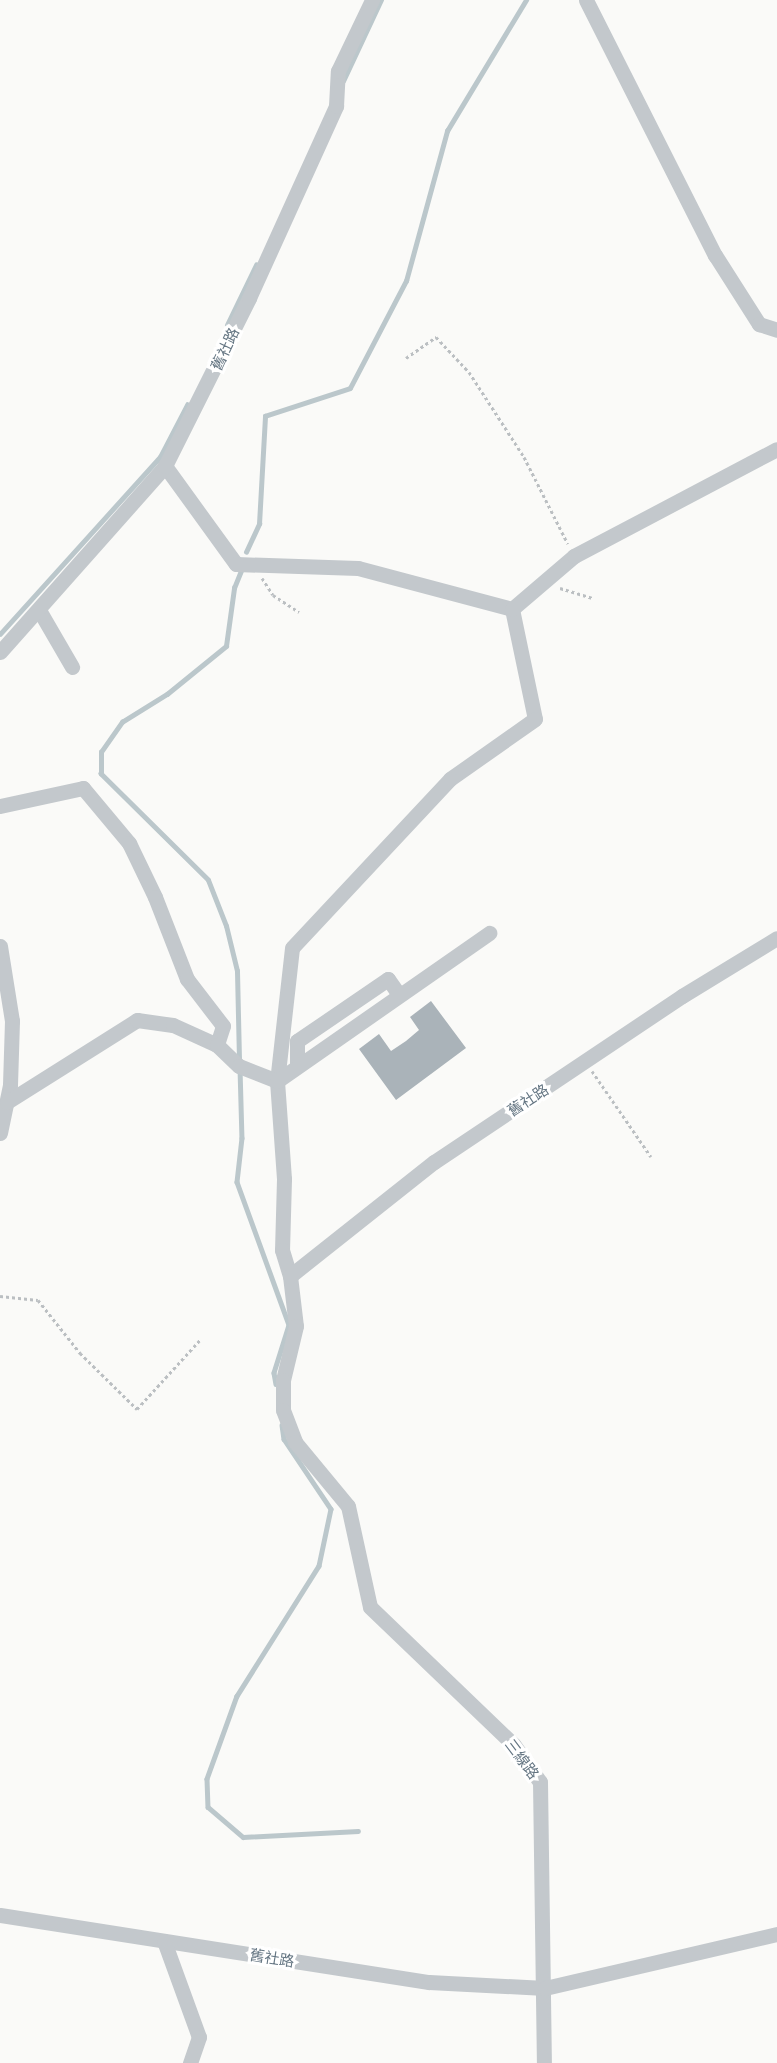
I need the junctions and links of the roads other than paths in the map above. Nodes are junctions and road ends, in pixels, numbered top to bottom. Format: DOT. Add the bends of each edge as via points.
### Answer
graph roads {
  1 [pos="372,0"];
  2 [pos="586,0"];
  3 [pos="777,330"];
  4 [pos="777,449"];
  5 [pos="165,466"];
  6 [pos="39,609"];
  7 [pos="512,609"];
  8 [pos="0,626"];
  9 [pos="11,637"];
  10 [pos="0,652"];
  11 [pos="72,667"];
  12 [pos="0,806"];
  13 [pos="489,933"];
  14 [pos="777,938"];
  15 [pos="0,946"];
  16 [pos="217,1045"];
  17 [pos="277,1081"];
  18 [pos="5,1082"];
  19 [pos="7,1102"];
  20 [pos="0,1132"];
  21 [pos="290,1276"];
  22 [pos="0,1915"];
  23 [pos="777,1934"];
  24 [pos="164,1941"];
  25 [pos="545,1988"];
  26 [pos="190,2063"];
  27 [pos="544,2063"];
  1 -- 5 [label="street, 舊社路" via="338,71 336,106 245,308"];
  2 -- 3 [label="street" via="716,255 759,324"];
  4 -- 7 [label="street" via="574,556"];
  5 -- 6 [label="street, 舊社路"];
  5 -- 7 [label="street" via="236,564 358,568"];
  6 -- 9 [label="street, 舊社路"];
  6 -- 11 [label="street"];
  7 -- 17 [label="street" via="535,719 450,779 291,948"];
  8 -- 9 [label="street"];
  9 -- 10 [label="street, 舊社路"];
  12 -- 16 [label="street" via="83,788 129,843 187,979 223,1026"];
  13 -- 17 [label="street" via="399,995 388,979 297,1041 297,1066"];
  14 -- 21 [label="street, 舊社路" via="682,996 434,1162"];
  15 -- 18 [label="street" via="12,1021"];
  16 -- 17 [label="street" via="239,1066"];
  16 -- 19 [label="street" via="172,1024 137,1020"];
  17 -- 21 [label="street" via="284,1179 282,1250"];
  18 -- 19 [label="street"];
  19 -- 20 [label="street"];
  21 -- 25 [label="street, 三線路" via="296,1326 283,1380 283,1410 295,1442 348,1506 370,1607 514,1745 540,1782"];
  22 -- 24 [label="street, 舊社路"];
  23 -- 25 [label="street"];
  24 -- 25 [label="street, 舊社路" via="429,1982"];
  24 -- 26 [label="street" via="199,2037"];
  25 -- 27 [label="street, 三線路"];
}
